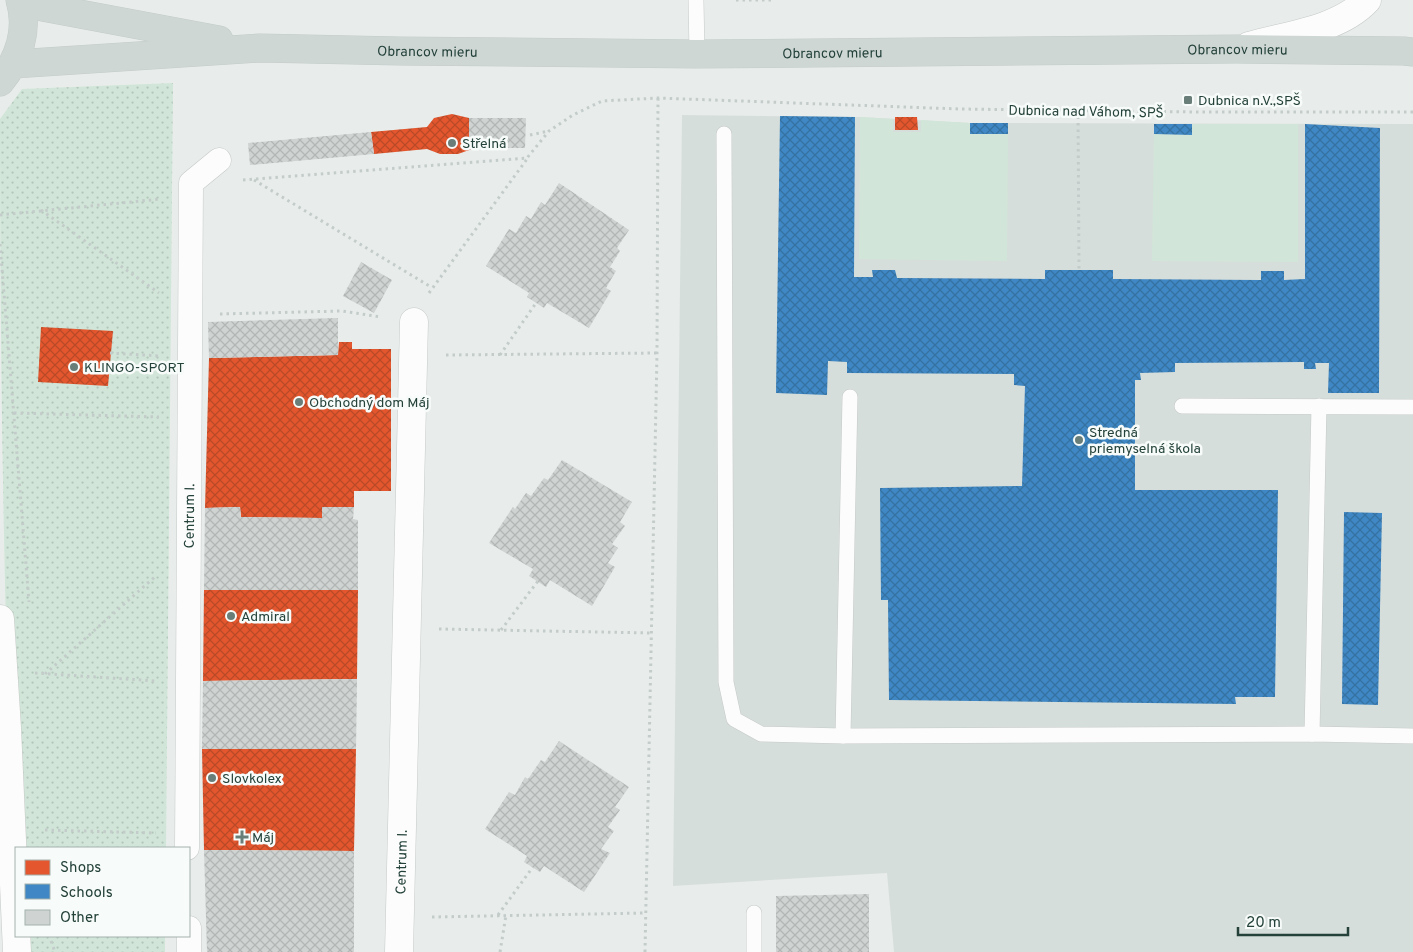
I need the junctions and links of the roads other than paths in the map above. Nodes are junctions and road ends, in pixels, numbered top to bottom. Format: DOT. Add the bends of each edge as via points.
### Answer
graph roads {
  1 [pos="696,0"];
  2 [pos="1368,0"];
  3 [pos="20,2"];
  4 [pos="1411,47"];
  5 [pos="260,48"];
  6 [pos="1237,49"];
  7 [pos="697,54"];
  8 [pos="7,73"];
  9 [pos="724,134"];
  10 [pos="219,160"];
  11 [pos="414,322"];
  12 [pos="850,397"];
  13 [pos="1182,406"];
  14 [pos="1319,406"];
  15 [pos="1413,407"];
  16 [pos="0,619"];
  17 [pos="4,727"];
  18 [pos="1312,734"];
  19 [pos="843,736"];
  20 [pos="1413,736"];
  21 [pos="187,841"];
  22 [pos="15,909"];
  23 [pos="754,914"];
  24 [pos="16,937"];
  25 [pos="189,937"];
  26 [pos="17,952"];
  27 [pos="189,952"];
  28 [pos="399,952"];
  29 [pos="754,952"];
  1 -- 7 [label="lane"];
  2 -- 6 [label="street" via="1360,8 1329,24"];
  3 -- 5 [label="main road, Obrancov mieru"];
  3 -- 8 [label="main road, Obrancov mieru" via="22,34"];
  4 -- 6 [label="main road, Obrancov mieru"];
  5 -- 7 [label="main road, Obrancov mieru"];
  5 -- 8 [label="main road, Obrancov mieru"];
  6 -- 7 [label="main road, Obrancov mieru"];
  9 -- 19 [label="lane" via="726,682 734,719 761,734"];
  10 -- 21 [label="street, Centrum I." via="192,190"];
  11 -- 28 [label="street, Centrum I."];
  12 -- 19 [label="lane"];
  13 -- 14 [label="lane"];
  14 -- 15 [label="lane"];
  14 -- 18 [label="lane"];
  16 -- 17 [label="street"];
  17 -- 22 [label="street"];
  18 -- 19 [label="lane"];
  18 -- 20 [label="lane"];
  23 -- 29 [label="lane"];
  24 -- 26 [label="street"];
  25 -- 27 [label="street"];
}
